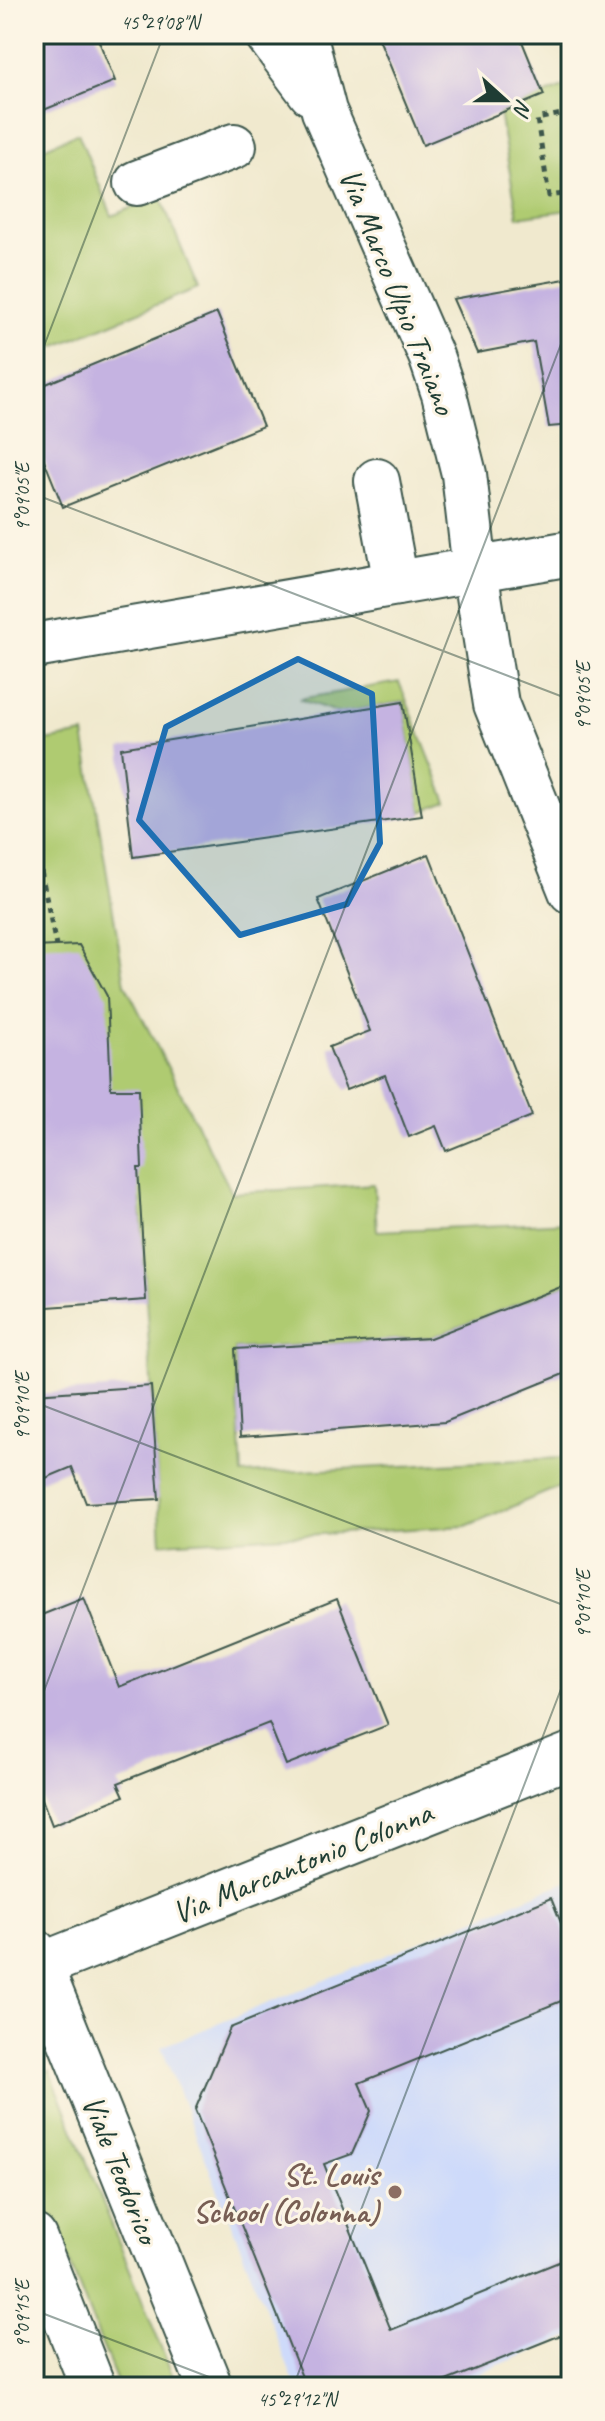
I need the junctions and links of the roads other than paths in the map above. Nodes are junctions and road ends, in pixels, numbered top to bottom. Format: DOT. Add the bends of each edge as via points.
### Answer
graph roads {
  1 [pos="267,34"];
  2 [pos="304,34"];
  3 [pos="324,111"];
  4 [pos="234,146"];
  5 [pos="137,183"];
  6 [pos="377,481"];
  7 [pos="571,553"];
  8 [pos="475,570"];
  9 [pos="396,583"];
  10 [pos="34,646"];
  11 [pos="571,891"];
  12 [pos="571,1755"];
  13 [pos="36,1962"];
  14 [pos="34,2237"];
  15 [pos="93,2387"];
  16 [pos="210,2387"];
  1 -- 3 [label="street, Via Marco Ulpio Traiano"];
  2 -- 3 [label="street, Via Marco Ulpio Traiano"];
  3 -- 8 [label="street, Via Marco Ulpio Traiano" via="444,394 464,474"];
  4 -- 5 [label="street"];
  6 -- 9 [label="street"];
  7 -- 8 [label="street"];
  8 -- 9 [label="street"];
  8 -- 11 [label="street, Via Marco Ulpio Traiano" via="496,704"];
  9 -- 10 [label="street"];
  12 -- 13 [label="street, Via Marcantonio Colonna"];
  13 -- 16 [label="street, Viale Teodorico"];
  14 -- 15 [label="street"];
}
